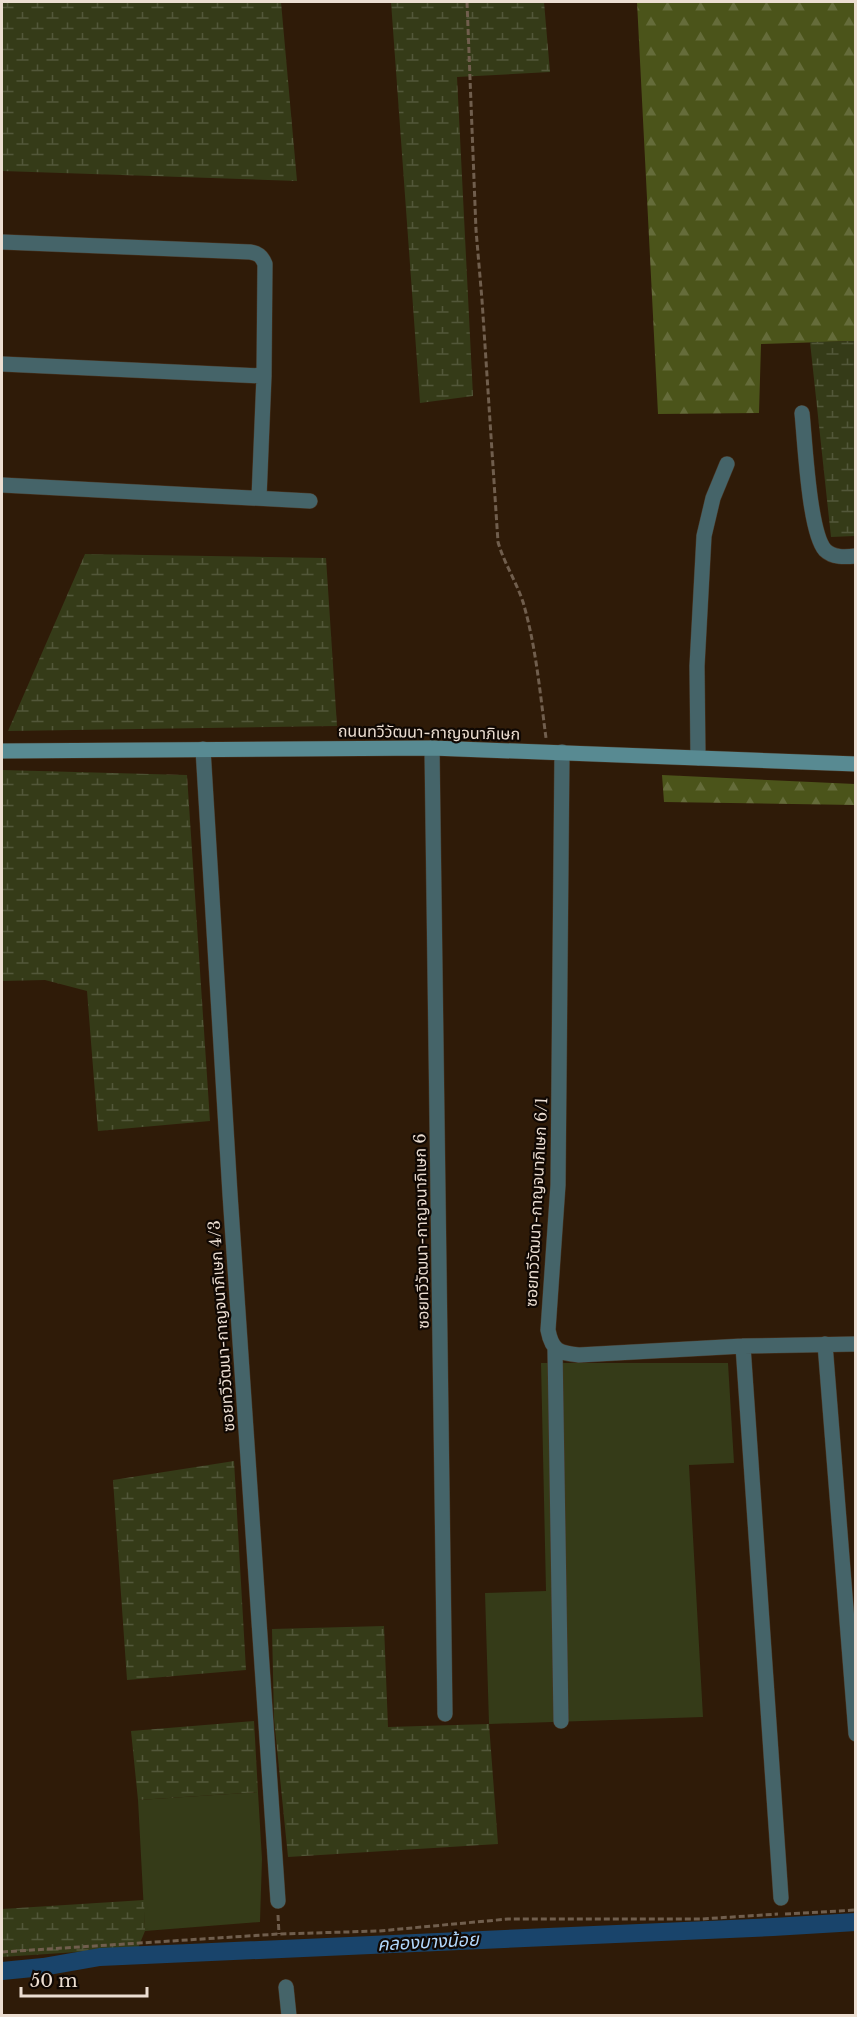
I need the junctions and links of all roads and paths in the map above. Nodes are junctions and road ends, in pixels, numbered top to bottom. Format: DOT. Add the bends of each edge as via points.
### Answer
graph roads {
  1 [pos="467,2"];
  2 [pos="2,242"];
  3 [pos="2,364"];
  4 [pos="264,376"];
  5 [pos="802,414"];
  6 [pos="727,464"];
  7 [pos="2,485"];
  8 [pos="259,498"];
  9 [pos="310,501"];
  10 [pos="855,556"];
  11 [pos="432,748"];
  12 [pos="203,749"];
  13 [pos="2,751"];
  14 [pos="555,752"];
  15 [pos="698,758"];
  16 [pos="855,764"];
  17 [pos="825,1344"];
  18 [pos="855,1344"];
  19 [pos="743,1346"];
  20 [pos="555,1348"];
  21 [pos="445,1714"];
  22 [pos="561,1721"];
  23 [pos="855,1734"];
  24 [pos="781,1898"];
  25 [pos="278,1901"];
  26 [pos="855,1910"];
  27 [pos="2,1952"];
  28 [pos="285,1987"];
  29 [pos="289,2016"];
  1 -- 14 [label="path" via="476,230 498,542 522,600"];
  2 -- 4 [label="street" via="258,253 265,264"];
  3 -- 4 [label="street"];
  4 -- 8 [label="street"];
  5 -- 10 [label="street" via="818,537 831,554"];
  6 -- 15 [label="street" via="704,536"];
  7 -- 8 [label="street"];
  8 -- 9 [label="street"];
  11 -- 12 [label="street, ถนนทวีวัฒนา-กาญจนาภิเษก"];
  11 -- 14 [label="street, ถนนทวีวัฒนา-กาญจนาภิเษก"];
  11 -- 21 [label="street, ซอยทวีวัฒนา-กาญจนาภิเษก 6"];
  12 -- 13 [label="street, ถนนทวีวัฒนา-กาญจนาภิเษก"];
  12 -- 25 [label="street, ซอยทวีวัฒนา-กาญจนาภิเษก 4/3"];
  14 -- 15 [label="street, ถนนทวีวัฒนา-กาญจนาภิเษก"];
  14 -- 20 [label="street, ซอยทวีวัฒนา-กาญจนาภิเษก 6/1" via="558,1185 548,1330"];
  15 -- 16 [label="street, ถนนทวีวัฒนา-กาญจนาภิเษก"];
  17 -- 18 [label="street"];
  17 -- 19 [label="street"];
  17 -- 23 [label="street"];
  19 -- 20 [label="street" via="579,1355"];
  19 -- 24 [label="street"];
  20 -- 22 [label="street, ซอยทวีวัฒนา-กาญจนาภิเษก 6/1"];
  26 -- 27 [label="path" via="702,1919 508,1919 379,1931"];
  28 -- 29 [label="street"];
}
